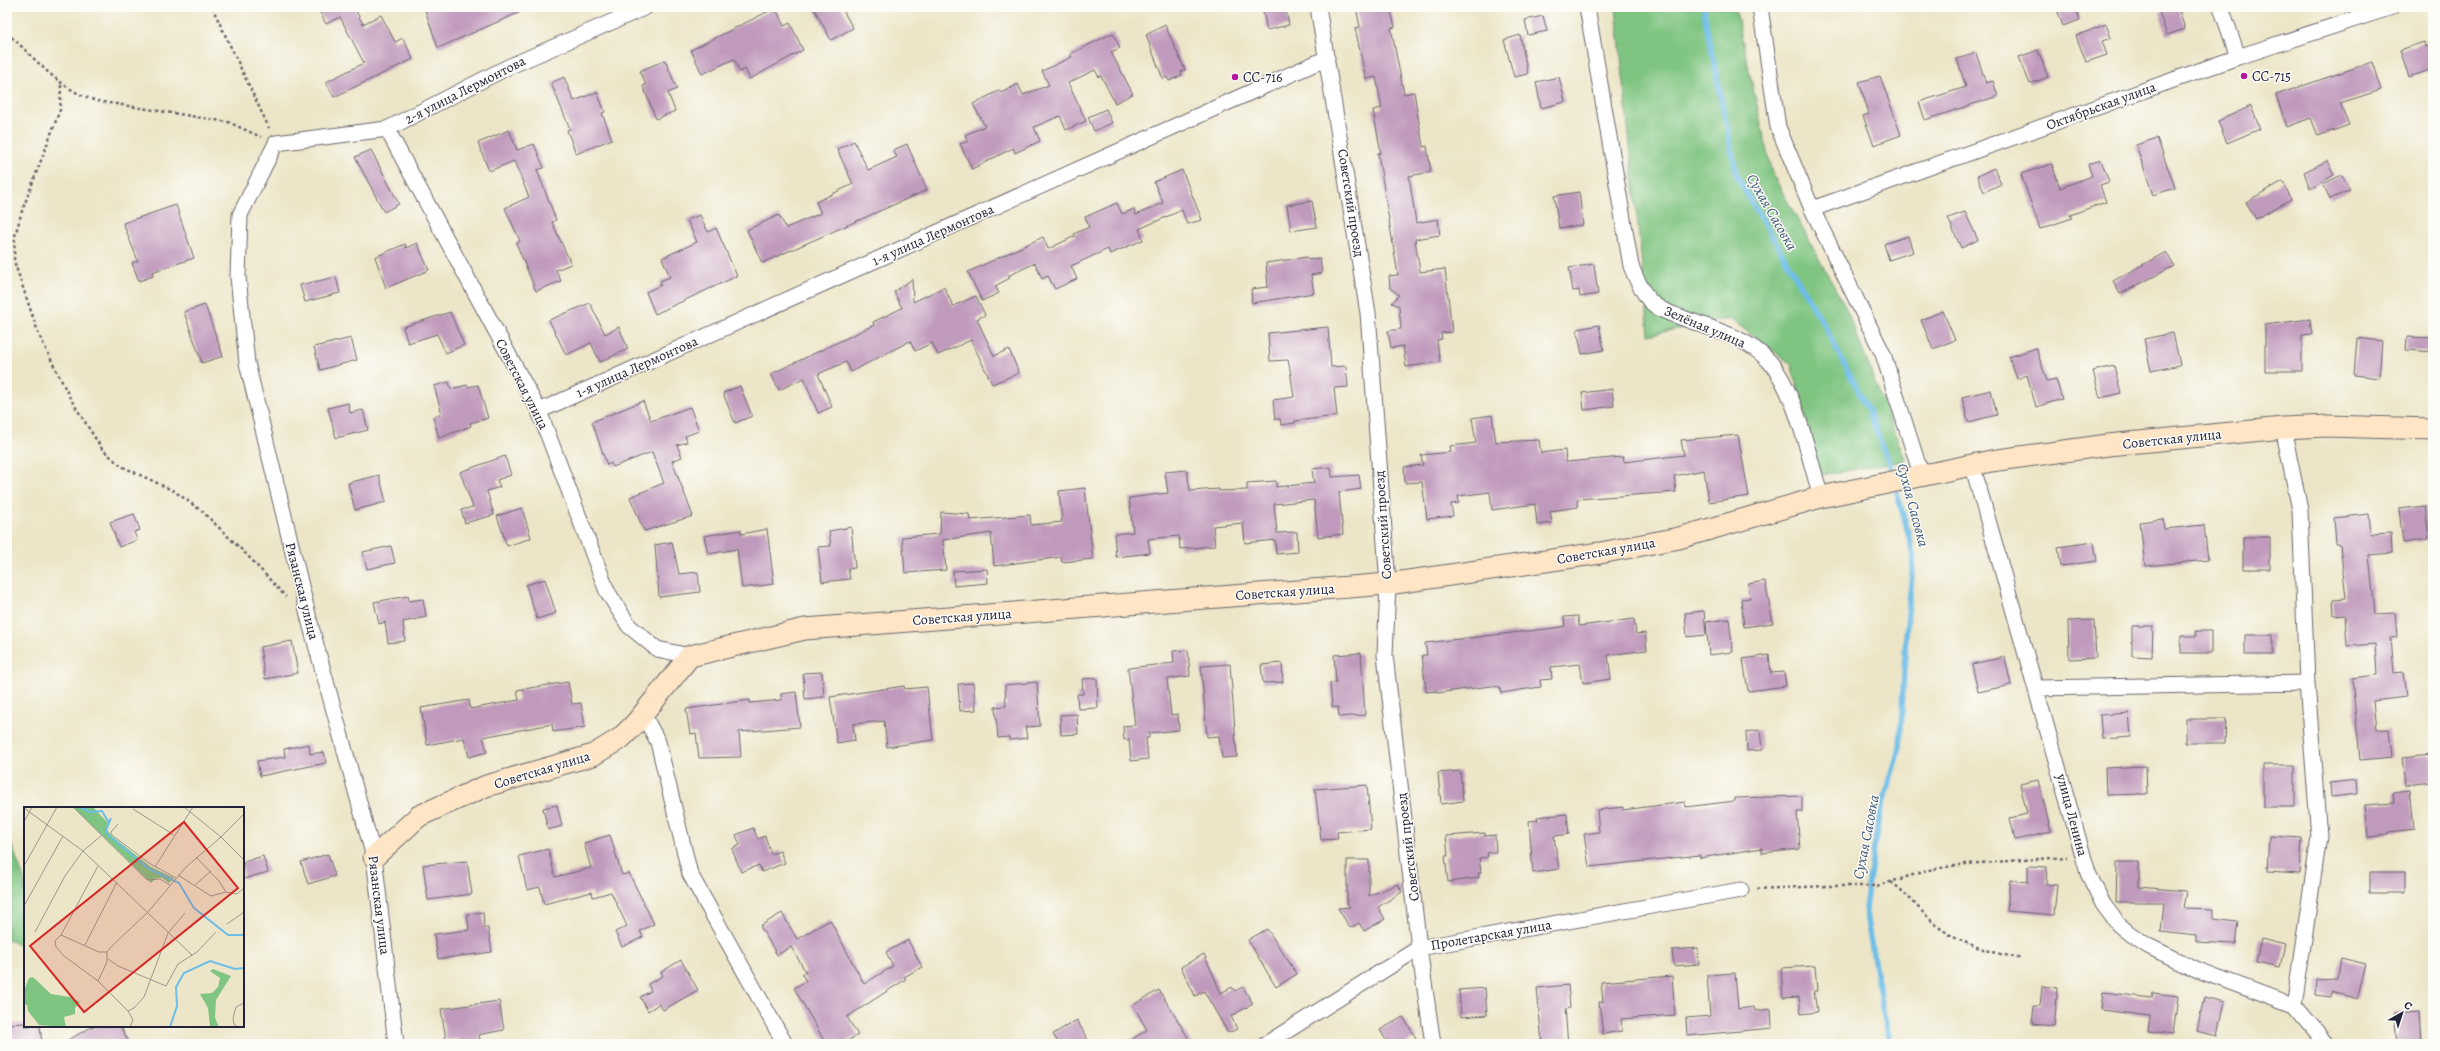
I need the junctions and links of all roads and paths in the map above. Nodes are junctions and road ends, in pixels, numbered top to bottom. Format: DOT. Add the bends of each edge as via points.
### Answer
graph roads {
  1 [pos="212,7"];
  2 [pos="646,7"];
  3 [pos="1318,7"];
  4 [pos="1587,7"];
  5 [pos="1760,7"];
  6 [pos="2221,7"];
  7 [pos="2392,7"];
  8 [pos="7,33"];
  9 [pos="2238,57"];
  10 [pos="1327,58"];
  11 [pos="61,85"];
  12 [pos="387,129"];
  13 [pos="276,143"];
  14 [pos="1812,209"];
  15 [pos="539,411"];
  16 [pos="2283,428"];
  17 [pos="2433,429"];
  18 [pos="1972,464"];
  19 [pos="1918,475"];
  20 [pos="1821,497"];
  21 [pos="1388,584"];
  22 [pos="289,600"];
  23 [pos="690,656"];
  24 [pos="2307,683"];
  25 [pos="2037,688"];
  26 [pos="643,714"];
  27 [pos="2083,856"];
  28 [pos="374,857"];
  29 [pos="1891,882"];
  30 [pos="1741,890"];
  31 [pos="1419,948"];
  32 [pos="2022,959"];
  33 [pos="2294,1006"];
  34 [pos="396,1044"];
  35 [pos="785,1044"];
  36 [pos="1266,1044"];
  37 [pos="1434,1044"];
  38 [pos="2326,1044"];
  1 -- 13 [label="path"];
  2 -- 12 [label="street, 2-я улица Лермонтова" via="508,67"];
  3 -- 10 [label="street, Советский проезд"];
  4 -- 20 [label="street, Зелёная улица" via="1631,266 1639,284 1651,302 1666,312 1742,341 1769,362 1780,376 1796,416"];
  5 -- 14 [label="street" via="1778,127"];
  6 -- 9 [label="street"];
  7 -- 9 [label="street, Октябрьская улица"];
  8 -- 11 [label="path"];
  9 -- 14 [label="street, Октябрьская улица"];
  10 -- 15 [label="street, 1-я улица Лермонтова"];
  10 -- 21 [label="street, Советский проезд" via="1368,313"];
  11 -- 13 [label="path" via="80,96 97,101 228,122"];
  11 -- 22 [label="path" via="60,110 15,236 14,261 39,335 70,398 102,449 121,466 174,491 203,512"];
  12 -- 13 [label="street, 2-я улица Лермонтова"];
  12 -- 15 [label="street, Советская улица"];
  13 -- 28 [label="street, Рязанская улица" via="240,215 238,277 247,363 310,623"];
  14 -- 19 [label="street" via="1882,354"];
  15 -- 23 [label="street, Советская улица" via="607,591 629,626 657,649"];
  16 -- 17 [label="street, Советская улица" via="2328,426"];
  16 -- 18 [label="street, Советская улица" via="2108,445"];
  16 -- 24 [label="street" via="2300,510"];
  18 -- 19 [label="street, Советская улица"];
  18 -- 25 [label="street, улица Ленина"];
  19 -- 20 [label="street, Советская улица"];
  20 -- 21 [label="street, Советская улица" via="1679,538 1600,553"];
  21 -- 23 [label="street, Советская улица" via="805,629"];
  21 -- 31 [label="street, Советский проезд" via="1385,655"];
  23 -- 26 [label="street, Советская улица"];
  24 -- 25 [label="street"];
  24 -- 33 [label="street" via="2319,837"];
  25 -- 27 [label="street, улица Ленина"];
  26 -- 28 [label="street, Советская улица" via="621,738 593,755 486,786 419,816"];
  26 -- 35 [label="street" via="658,742 690,874"];
  27 -- 29 [label="path" via="1966,864 1928,870"];
  27 -- 33 [label="street, улица Ленина" via="2103,904 2118,924 2130,934 2148,946 2198,970"];
  28 -- 34 [label="street, Рязанская улица"];
  29 -- 30 [label="path" via="1859,887"];
  29 -- 32 [label="path" via="1904,891 1938,926 1962,941 1987,951"];
  30 -- 31 [label="street, Пролетарская улица"];
  31 -- 36 [label="street, Пролетарская улица"];
  31 -- 37 [label="street, Советский проезд"];
  33 -- 38 [label="street, улица Ленина"];
}
